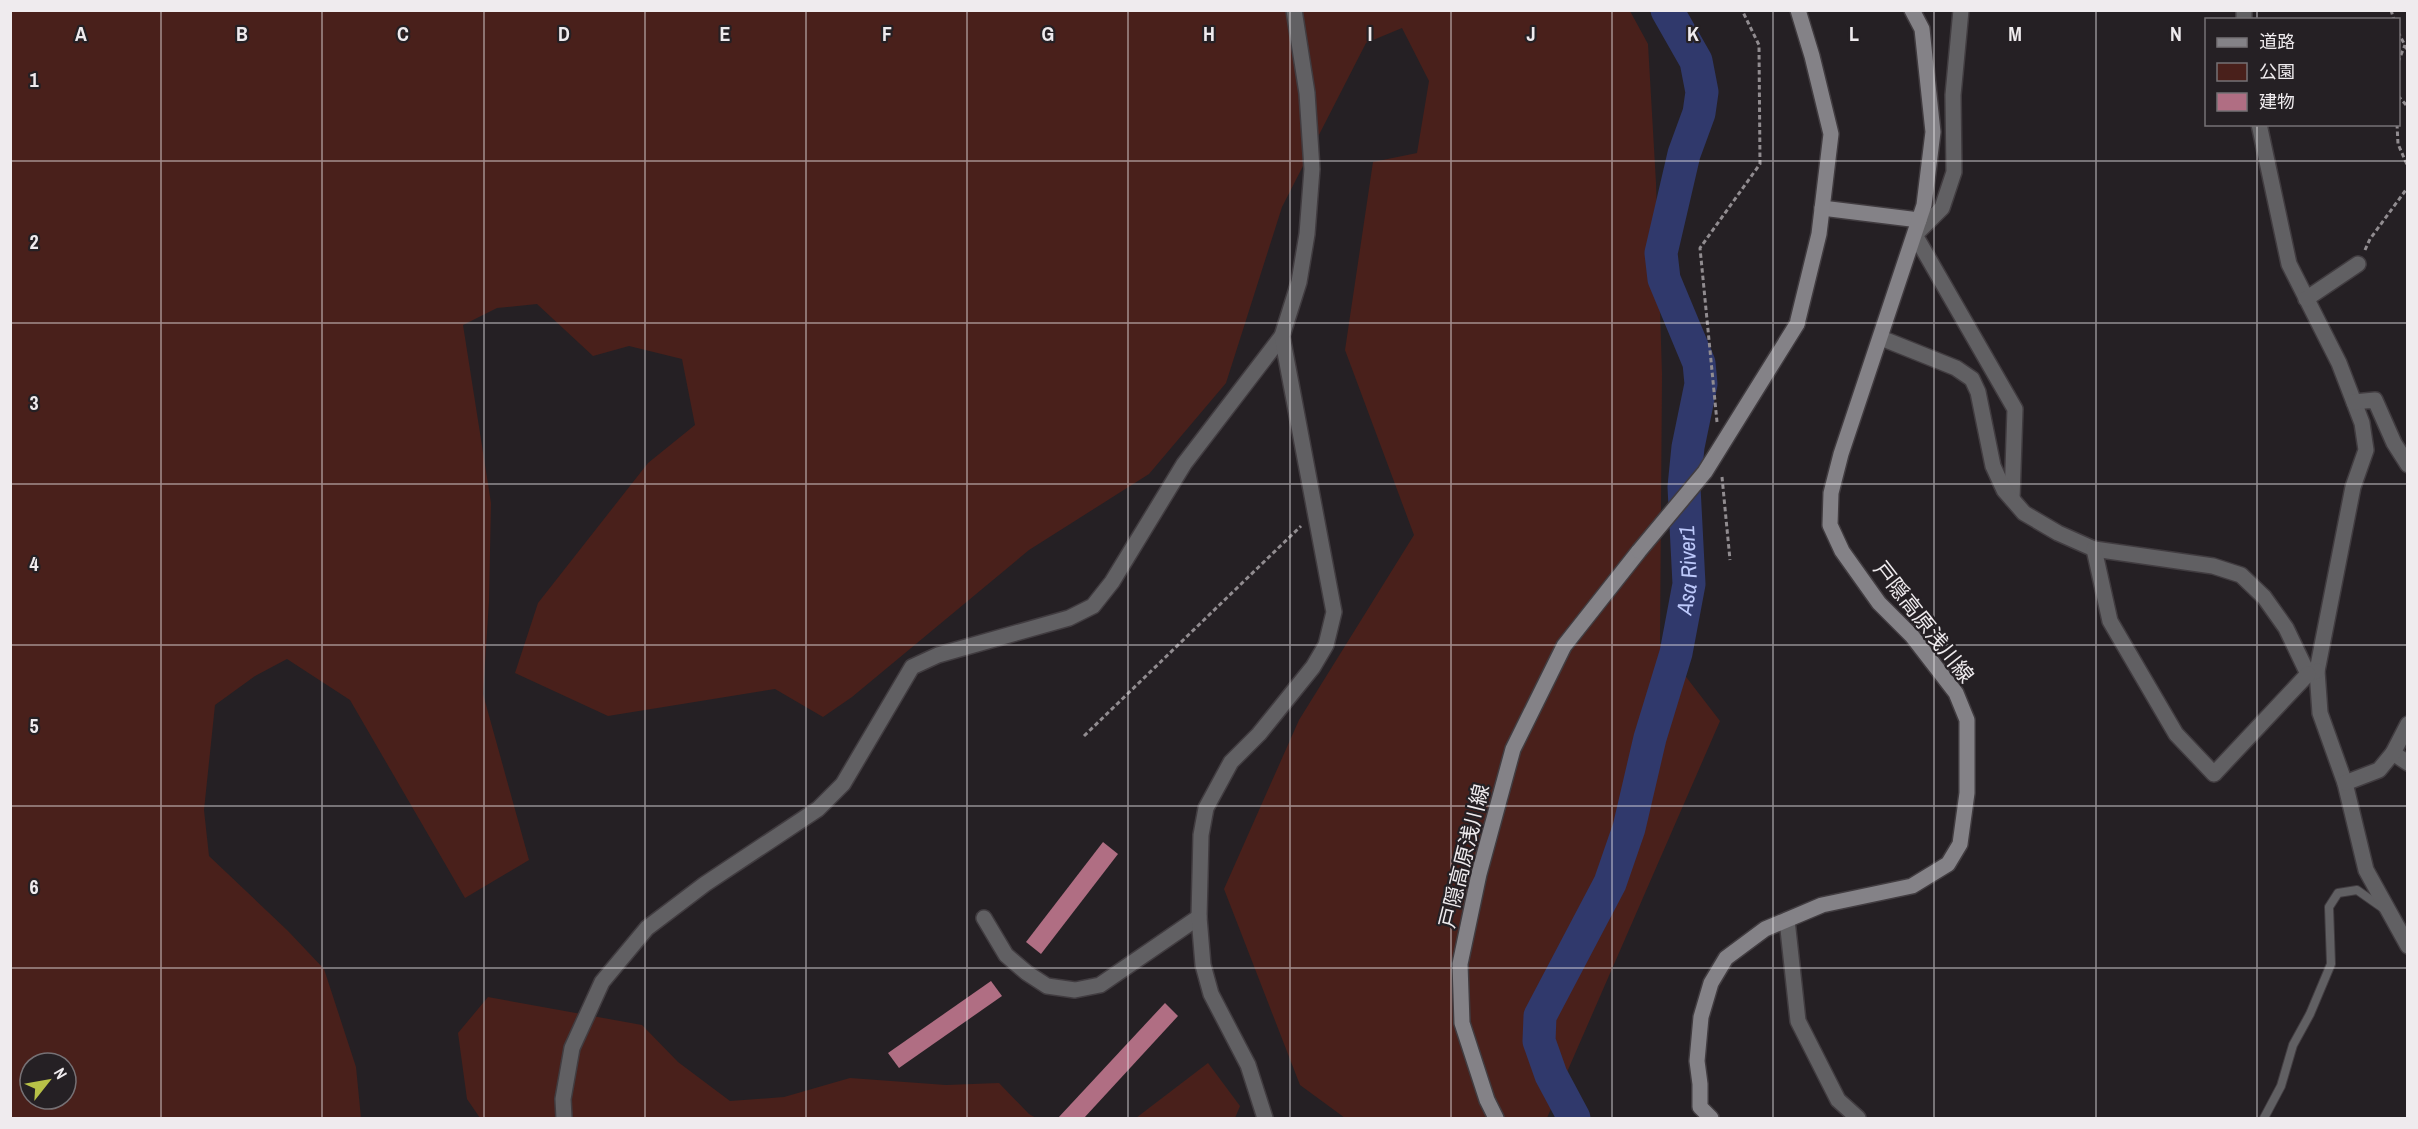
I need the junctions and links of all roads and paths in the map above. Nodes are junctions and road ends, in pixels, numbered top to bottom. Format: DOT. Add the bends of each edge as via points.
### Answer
graph roads {
  1 [pos="1294,10"];
  2 [pos="1742,10"];
  3 [pos="1798,10"];
  4 [pos="1912,10"];
  5 [pos="1963,11"];
  6 [pos="2400,36"];
  7 [pos="2405,45"];
  8 [pos="2408,51"];
  9 [pos="2400,57"];
  10 [pos="2259,126"];
  11 [pos="2397,126"];
  12 [pos="2408,167"];
  13 [pos="2408,187"];
  14 [pos="1822,208"];
  15 [pos="1920,220"];
  16 [pos="1915,235"];
  17 [pos="2358,264"];
  18 [pos="2306,299"];
  19 [pos="1282,336"];
  20 [pos="1881,338"];
  21 [pos="2354,402"];
  22 [pos="1718,433"];
  23 [pos="2408,465"];
  24 [pos="1721,468"];
  25 [pos="2012,499"];
  26 [pos="1315,512"];
  27 [pos="2094,549"];
  28 [pos="1730,560"];
  29 [pos="2313,673"];
  30 [pos="2408,724"];
  31 [pos="1084,736"];
  32 [pos="2393,753"];
  33 [pos="2408,762"];
  34 [pos="2345,783"];
  35 [pos="2388,912"];
  36 [pos="984,918"];
  37 [pos="1199,918"];
  38 [pos="1787,920"];
  39 [pos="2408,946"];
  40 [pos="564,1119"];
  41 [pos="1265,1119"];
  42 [pos="1496,1119"];
  43 [pos="1711,1119"];
  44 [pos="1858,1119"];
  45 [pos="2264,1119"];
  1 -- 19 [label="street" via="1312,169 1301,272"];
  2 -- 22 [label="path" via="1759,45 1760,164 1700,248"];
  3 -- 14 [label="main road, 戸隠高原浅川線" via="1831,134"];
  4 -- 15 [label="main road, 戸隠高原浅川線" via="1922,29 1933,132"];
  5 -- 16 [label="street" via="1953,95 1954,172 1942,208"];
  6 -- 7 [label="path"];
  7 -- 8 [label="path"];
  7 -- 9 [label="path"];
  10 -- 18 [label="street" via="2289,264"];
  11 -- 12 [label="path" via="2398,144"];
  13 -- 17 [label="path" via="2370,238"];
  14 -- 15 [label="main road"];
  14 -- 42 [label="main road, 戸隠高原浅川線, bridge" via="1797,324 1705,472 1564,646 1514,749 1479,873 1460,964 1462,1023"];
  15 -- 16 [label="main road, 戸隠高原浅川線"];
  16 -- 20 [label="main road, 戸隠高原浅川線"];
  16 -- 25 [label="street" via="2015,409"];
  17 -- 18 [label="street"];
  18 -- 21 [label="street"];
  19 -- 26 [label="street"];
  19 -- 40 [label="street" via="1184,464 1113,582 1093,606 1069,618 938,655 912,667 843,784 818,809 647,928 602,982 572,1048 563,1099"];
  20 -- 25 [label="street" via="1956,368 1972,379 1993,466"];
  20 -- 38 [label="main road, 戸隠高原浅川線" via="1841,454 1831,493 1830,525 1842,551 1879,603 1912,636 1960,702 1967,720 1967,793 1960,844 1948,864 1912,886 1822,905"];
  21 -- 23 [label="street" via="2374,400"];
  21 -- 29 [label="street" via="2366,450 2353,487"];
  24 -- 28 [label="path"];
  25 -- 27 [label="street" via="2032,518"];
  26 -- 31 [label="path"];
  26 -- 37 [label="street" via="1334,612 1326,645 1259,734 1231,762 1206,808 1201,835"];
  27 -- 29 [label="street" via="2213,566 2241,575 2264,597"];
  27 -- 29 [label="street" via="2110,621 2176,734 2214,774"];
  29 -- 34 [label="street" via="2320,713"];
  30 -- 32 [label="street"];
  32 -- 33 [label="street"];
  32 -- 34 [label="street" via="2379,770"];
  34 -- 35 [label="street" via="2366,870"];
  35 -- 39 [label="street"];
  35 -- 45 [label="lane" via="2357,890 2338,893 2329,906 2331,964"];
  36 -- 37 [label="street" via="1006,955 1027,973 1047,986 1075,990 1100,985"];
  37 -- 41 [label="street" via="1203,965 1211,994 1248,1065"];
  38 -- 43 [label="main road, 戸隠高原浅川線" via="1765,930 1726,958 1711,983 1701,1017 1697,1061 1700,1107"];
  38 -- 44 [label="street" via="1798,1021 1838,1100"];
}
